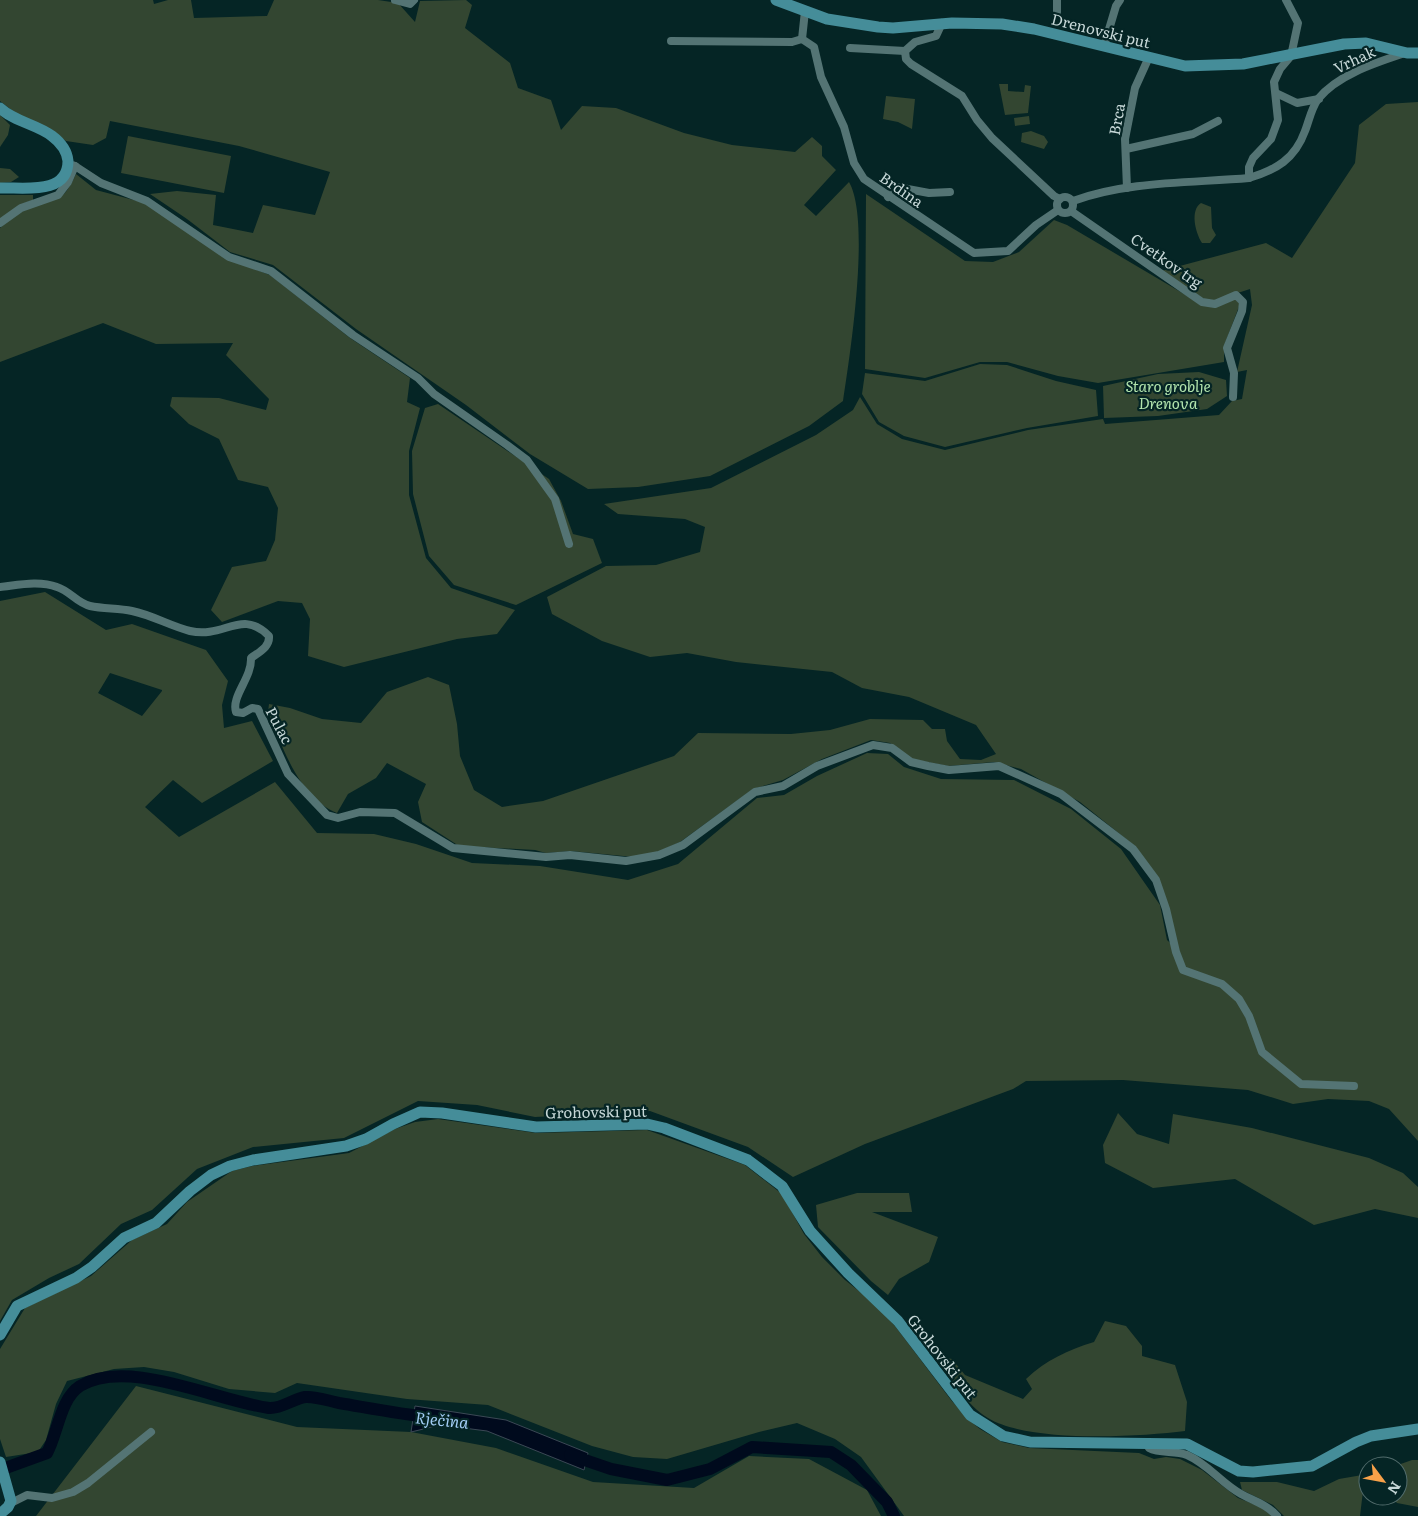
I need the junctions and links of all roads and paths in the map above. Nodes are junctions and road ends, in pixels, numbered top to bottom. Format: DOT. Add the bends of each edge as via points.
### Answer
graph roads {
  1 [pos="396,0"];
  2 [pos="414,0"];
  3 [pos="776,0"];
  4 [pos="1057,0"];
  5 [pos="1120,0"];
  6 [pos="1286,0"];
  7 [pos="805,11"];
  8 [pos="1057,12"];
  9 [pos="942,24"];
  10 [pos="802,39"];
  11 [pos="671,41"];
  12 [pos="1104,46"];
  13 [pos="850,48"];
  14 [pos="905,51"];
  15 [pos="1412,53"];
  16 [pos="1291,56"];
  17 [pos="1149,57"];
  18 [pos="1276,93"];
  19 [pos="1319,99"];
  20 [pos="0,108"];
  21 [pos="1218,121"];
  22 [pos="1126,149"];
  23 [pos="71,165"];
  24 [pos="1249,178"];
  25 [pos="0,188"];
  26 [pos="1127,188"];
  27 [pos="950,192"];
  28 [pos="888,197"];
  29 [pos="1060,199"];
  30 [pos="1073,201"];
  31 [pos="1058,210"];
  32 [pos="1070,211"];
  33 [pos="0,223"];
  34 [pos="1233,397"];
  35 [pos="569,544"];
  36 [pos="0,586"];
  37 [pos="1354,1086"];
  38 [pos="0,1335"];
  39 [pos="1418,1429"];
  40 [pos="152,1432"];
  41 [pos="1146,1443"];
  42 [pos="0,1462"];
  43 [pos="10,1498"];
  44 [pos="0,1514"];
  45 [pos="1277,1516"];
  1 -- 2 [label="street" via="410,4"];
  3 -- 7 [label="main road, Drenovski put"];
  4 -- 8 [label="street"];
  5 -- 12 [label="street"];
  6 -- 16 [label="street" via="1298,23"];
  7 -- 9 [label="main road, Drenovski put" via="836,20 893,28"];
  7 -- 10 [label="street"];
  9 -- 12 [label="main road, Drenovski put" via="1034,28"];
  9 -- 14 [label="street" via="936,36 915,42"];
  10 -- 11 [label="street" via="792,42"];
  10 -- 28 [label="street, Brdina" via="814,46 821,77 844,127 854,163 864,179"];
  12 -- 17 [label="main road, Drenovski put"];
  13 -- 14 [label="street"];
  14 -- 29 [label="street" via="911,64 962,96 992,138"];
  15 -- 16 [label="main road, Drenovski put" via="1366,43"];
  15 -- 19 [label="street, Vrhak" via="1384,60 1334,82"];
  16 -- 17 [label="main road, Drenovski put" via="1216,66 1185,66"];
  16 -- 18 [label="street" via="1274,82"];
  17 -- 22 [label="street, Brca" via="1136,88 1125,139"];
  18 -- 19 [label="street" via="1296,103"];
  18 -- 24 [label="street" via="1278,120 1271,139 1252,158"];
  19 -- 24 [label="street, Vrhak" via="1304,134 1287,161"];
  20 -- 23 [label="main road" via="52,136 64,148"];
  21 -- 22 [label="street" via="1193,134"];
  22 -- 26 [label="street, Brca"];
  23 -- 25 [label="main road" via="63,177 49,186"];
  23 -- 33 [label="street" via="68,182 58,195 21,208"];
  23 -- 35 [label="street" via="101,183 146,201 229,257 271,271 514,450 526,460 555,499"];
  24 -- 26 [label="street"];
  26 -- 30 [label="street"];
  27 -- 28 [label="street" via="929,193 897,186"];
  28 -- 31 [label="street, Brdina" via="974,253 1008,252 1036,225"];
  29 -- 30 [label="street" via="1065,196"];
  29 -- 31 [label="street"];
  30 -- 32 [label="street"];
  31 -- 32 [label="street, Cvetkov trg"];
  32 -- 34 [label="street, Cvetkov trg" via="1202,302 1215,304 1236,295 1243,302 1227,348 1234,373"];
  36 -- 37 [label="street, Pulac" via="38,583 58,587 92,607 134,611 190,631 219,632 240,623 255,625 268,636 269,641 251,658 249,674 234,706 239,714 258,709 292,780 322,812 333,818 360,812 395,813 453,848 614,860 659,855 683,845 754,792 783,786 817,766 873,744 892,748 911,762 949,770 999,766 1061,794 1137,853 1156,880 1180,965 1188,973 1222,984 1239,999 1264,1055 1301,1084"];
  38 -- 41 [label="main road, Grohovski put" via="17,1306 84,1272 124,1238 156,1223 190,1191 230,1166 346,1146 420,1112 536,1127 647,1124 748,1160 782,1186 810,1231 898,1321 955,1397 982,1424 1003,1436 1030,1442"];
  39 -- 41 [label="main road, Grohovski put" via="1372,1436 1312,1466 1276,1472 1239,1471 1194,1446"];
  40 -- 43 [label="street" via="73,1492 52,1498 27,1495"];
  41 -- 45 [label="street" via="1153,1450 1176,1452 1195,1459"];
  42 -- 43 [label="main road"];
  43 -- 44 [label="main road"];
}
